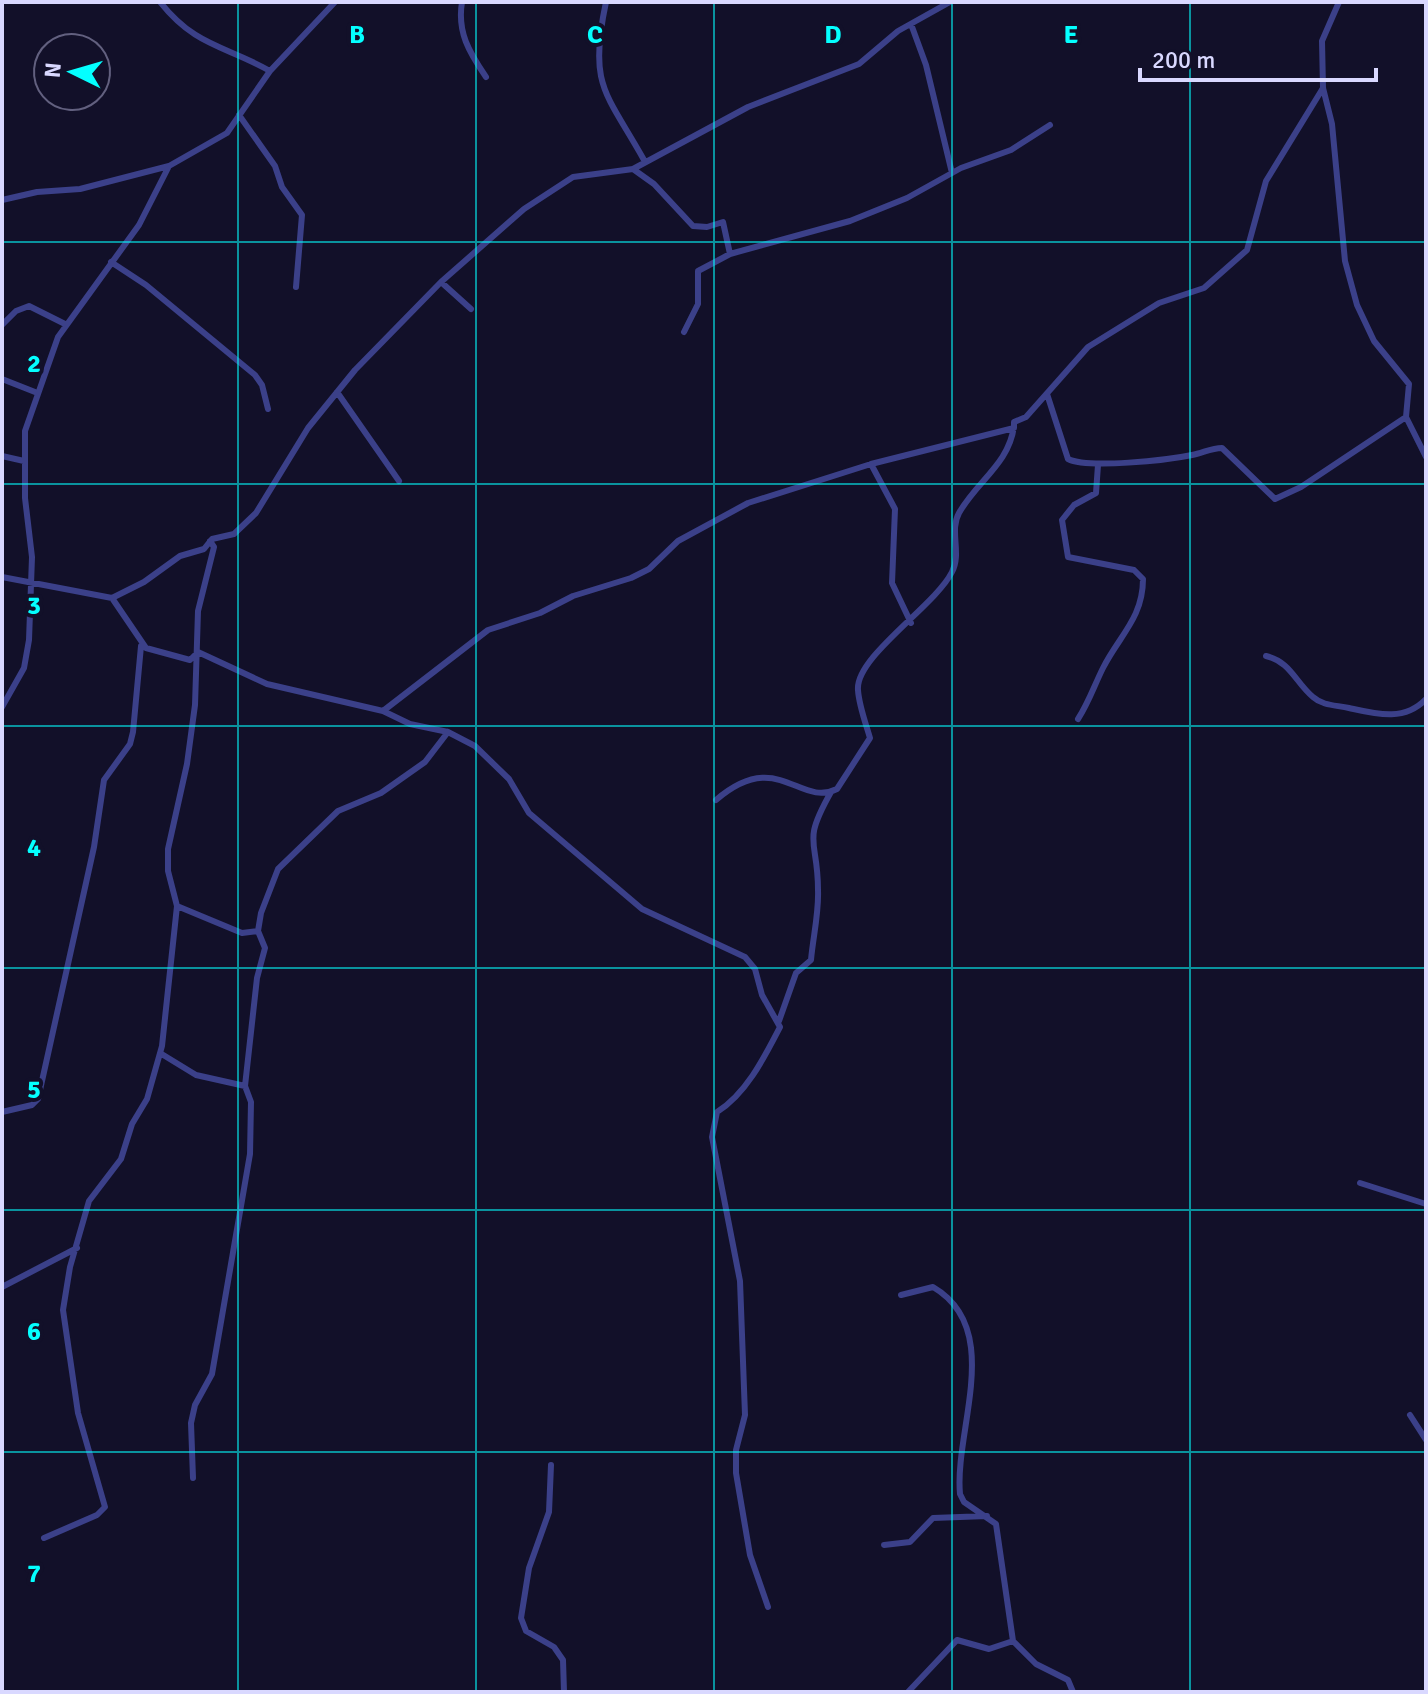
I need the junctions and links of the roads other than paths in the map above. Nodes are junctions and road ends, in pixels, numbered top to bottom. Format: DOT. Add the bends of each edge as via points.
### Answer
graph roads {
  1 [pos="160,2"];
  2 [pos="335,2"];
  3 [pos="462,2"];
  4 [pos="606,2"];
  5 [pos="950,2"];
  6 [pos="1339,2"];
  7 [pos="911,24"];
  8 [pos="270,71"];
  9 [pos="486,77"];
  10 [pos="1323,88"];
  11 [pos="239,115"];
  12 [pos="1050,125"];
  13 [pos="644,160"];
  14 [pos="169,166"];
  15 [pos="633,169"];
  16 [pos="952,173"];
  17 [pos="2,200"];
  18 [pos="730,254"];
  19 [pos="111,262"];
  20 [pos="441,282"];
  21 [pos="296,287"];
  22 [pos="471,309"];
  23 [pos="65,324"];
  24 [pos="2,325"];
  25 [pos="684,332"];
  26 [pos="2,379"];
  27 [pos="35,392"];
  28 [pos="337,392"];
  29 [pos="1047,394"];
  30 [pos="268,409"];
  31 [pos="1406,417"];
  32 [pos="1014,422"];
  33 [pos="2,456"];
  34 [pos="1426,457"];
  35 [pos="24,461"];
  36 [pos="871,464"];
  37 [pos="1098,465"];
  38 [pos="399,481"];
  39 [pos="210,541"];
  40 [pos="2,577"];
  41 [pos="33,581"];
  42 [pos="112,598"];
  43 [pos="911,623"];
  44 [pos="141,646"];
  45 [pos="198,652"];
  46 [pos="1266,656"];
  47 [pos="1426,699"];
  48 [pos="2,707"];
  49 [pos="383,711"];
  50 [pos="1078,719"];
  51 [pos="448,732"];
  52 [pos="831,792"];
  53 [pos="716,800"];
  54 [pos="177,906"];
  55 [pos="258,931"];
  56 [pos="779,1021"];
  57 [pos="160,1053"];
  58 [pos="245,1086"];
  59 [pos="2,1112"];
  60 [pos="1360,1183"];
  61 [pos="1426,1204"];
  62 [pos="77,1248"];
  63 [pos="2,1287"];
  64 [pos="901,1295"];
  65 [pos="1410,1415"];
  66 [pos="1426,1440"];
  67 [pos="551,1465"];
  68 [pos="193,1478"];
  69 [pos="987,1516"];
  70 [pos="44,1538"];
  71 [pos="884,1545"];
  72 [pos="768,1607"];
  73 [pos="1013,1641"];
  74 [pos="564,1692"];
  75 [pos="908,1692"];
  76 [pos="1073,1692"];
  1 -- 8 [label="street" via="180,26 207,45"];
  2 -- 8 [label="street"];
  3 -- 9 [label="street" via="466,48"];
  4 -- 13 [label="street" via="599,72 614,113"];
  5 -- 7 [label="street"];
  6 -- 10 [label="street" via="1322,41"];
  7 -- 13 [label="street" via="859,64 748,107"];
  7 -- 16 [label="street"];
  8 -- 11 [label="street"];
  10 -- 29 [label="street" via="1266,181 1247,250 1204,288 1134,315 1088,347"];
  10 -- 31 [label="street" via="1332,124 1345,261 1374,341 1409,384"];
  11 -- 14 [label="street" via="211,145"];
  11 -- 21 [label="street" via="302,215"];
  12 -- 16 [label="street" via="1011,150"];
  13 -- 15 [label="street"];
  14 -- 17 [label="street" via="80,189"];
  14 -- 19 [label="street" via="144,217"];
  15 -- 18 [label="street" via="693,226 723,222"];
  15 -- 20 [label="street" via="573,177 524,209"];
  16 -- 18 [label="street" via="850,221"];
  18 -- 25 [label="street" via="697,272 698,304"];
  19 -- 23 [label="street"];
  19 -- 30 [label="street" via="255,375"];
  20 -- 22 [label="street"];
  20 -- 28 [label="street"];
  23 -- 24 [label="street" via="29,306"];
  23 -- 27 [label="street"];
  26 -- 27 [label="street"];
  27 -- 35 [label="street"];
  28 -- 38 [label="street"];
  28 -- 39 [label="street" via="308,428 256,513 234,534"];
  29 -- 32 [label="street"];
  29 -- 37 [label="street" via="1068,459"];
  31 -- 34 [label="street"];
  31 -- 37 [label="street" via="1282,498 1268,494 1228,449"];
  32 -- 36 [label="street" via="1014,428"];
  32 -- 43 [label="street" via="1007,453 954,524 954,569"];
  33 -- 35 [label="street"];
  35 -- 41 [label="street"];
  36 -- 43 [label="street" via="895,509 892,583"];
  36 -- 49 [label="street" via="748,503 678,541 649,569 631,578 488,630"];
  37 -- 50 [label="street" via="1096,493 1074,505 1062,520 1068,557 1134,570 1143,579 1143,589 1137,618"];
  39 -- 42 [label="street"];
  39 -- 45 [label="street" via="214,547 198,611"];
  40 -- 41 [label="street"];
  41 -- 42 [label="street"];
  41 -- 48 [label="street" via="28,656"];
  42 -- 44 [label="street"];
  43 -- 52 [label="street" via="859,679 870,738"];
  44 -- 45 [label="street" via="190,660"];
  44 -- 59 [label="street" via="133,732 104,780 38,1099"];
  45 -- 49 [label="street" via="267,684"];
  45 -- 54 [label="street" via="187,764 168,849"];
  46 -- 47 [label="street" via="1286,664 1315,699 1329,705 1390,716 1411,711"];
  49 -- 51 [label="street" via="410,724"];
  51 -- 55 [label="street" via="425,762 381,793 338,811 278,869"];
  51 -- 56 [label="street" via="485,753 529,813 642,909 745,957"];
  52 -- 53 [label="street" via="748,778"];
  52 -- 56 [label="street" via="810,839 818,889 811,960 796,973"];
  54 -- 55 [label="street" via="242,933"];
  54 -- 57 [label="street"];
  55 -- 58 [label="street" via="265,948"];
  56 -- 72 [label="street" via="747,1084 717,1112 712,1137 740,1281 745,1415 736,1473 750,1555"];
  57 -- 58 [label="street" via="196,1075"];
  57 -- 62 [label="street" via="121,1159 89,1201"];
  58 -- 68 [label="street" via="251,1102 248,1167 211,1379 191,1423"];
  60 -- 61 [label="street"];
  62 -- 63 [label="street"];
  62 -- 70 [label="street" via="63,1310 78,1413 105,1507"];
  64 -- 69 [label="street" via="933,1287 959,1310 972,1349 960,1494"];
  65 -- 66 [label="street"];
  67 -- 74 [label="street" via="549,1512 529,1568 521,1618 526,1631 554,1647 563,1660"];
  69 -- 71 [label="street" via="942,1515 923,1524 910,1542"];
  69 -- 73 [label="street" via="998,1530"];
  73 -- 75 [label="street" via="989,1649 957,1640"];
  73 -- 76 [label="street" via="1036,1664 1068,1680"];
}
